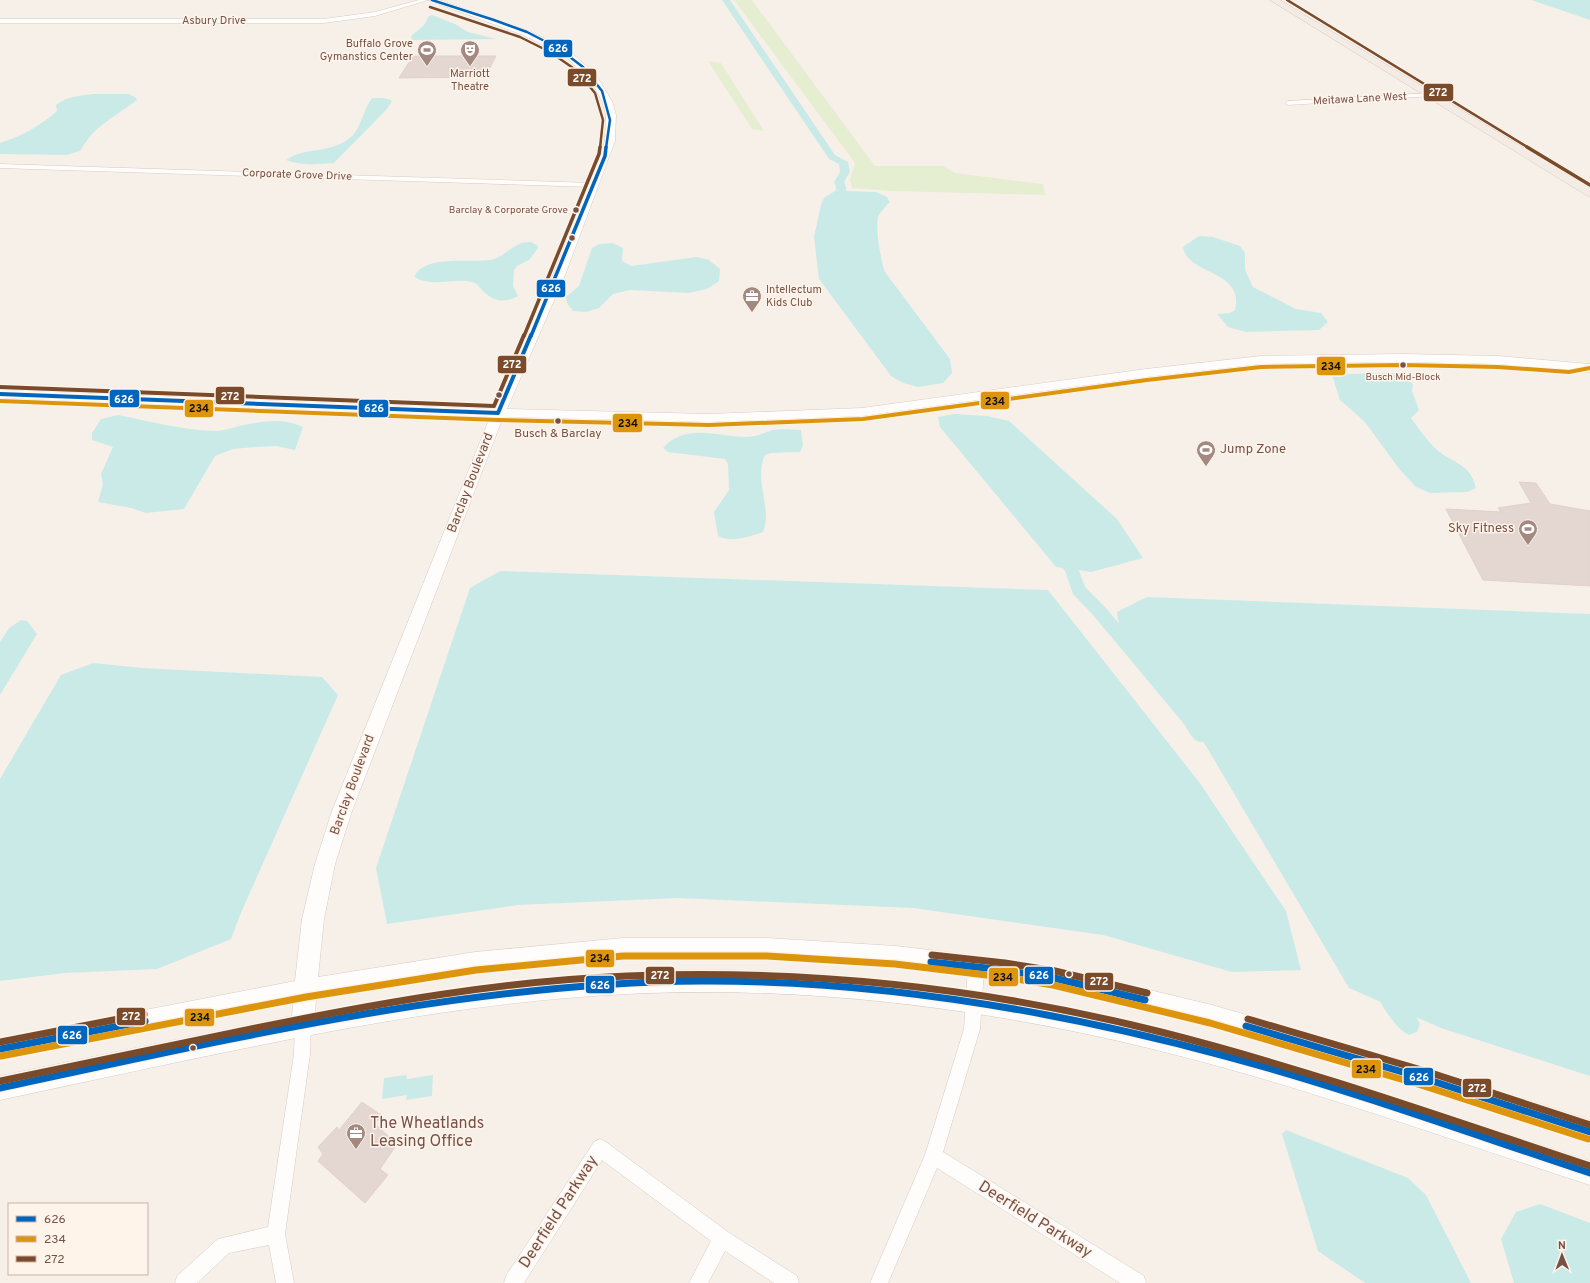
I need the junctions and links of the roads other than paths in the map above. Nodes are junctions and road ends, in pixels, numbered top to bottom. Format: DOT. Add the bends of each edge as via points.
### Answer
graph roads {
  1 [pos="425,0"];
  2 [pos="432,0"];
  3 [pos="1274,0"];
  4 [pos="0,21"];
  5 [pos="1431,95"];
  6 [pos="1288,103"];
  7 [pos="0,166"];
  8 [pos="593,185"];
  9 [pos="1590,193"];
  10 [pos="1590,361"];
  11 [pos="1569,365"];
  12 [pos="1590,368"];
  13 [pos="0,394"];
  14 [pos="498,413"];
  15 [pos="976,967"];
  16 [pos="305,990"];
  17 [pos="973,1002"];
  18 [pos="303,1025"];
  19 [pos="0,1050"];
  20 [pos="0,1088"];
  21 [pos="1590,1132"];
  22 [pos="933,1156"];
  23 [pos="1590,1173"];
  24 [pos="276,1234"];
  25 [pos="722,1238"];
  26 [pos="184,1283"];
  27 [pos="286,1283"];
  28 [pos="513,1283"];
  29 [pos="698,1283"];
  30 [pos="790,1283"];
  31 [pos="879,1283"];
  32 [pos="1137,1283"];
  1 -- 4 [label="street, Asbury Drive" via="384,13 324,21"];
  2 -- 8 [label="street, Barclay Boulevard" via="541,40 571,57 593,77 607,101 612,128 610,141"];
  3 -- 5 [label="main road"];
  5 -- 6 [label="street, Meitawa Lane West"];
  5 -- 9 [label="main road"];
  7 -- 8 [label="street, Corporate Grove Drive"];
  8 -- 14 [label="street, Barclay Boulevard" via="559,275"];
  10 -- 11 [label="street"];
  11 -- 12 [label="street"];
  11 -- 14 [label="street" via="1498,360 1403,358 1261,360 862,412 710,418"];
  13 -- 14 [label="street"];
  14 -- 16 [label="street, Barclay Boulevard" via="342,811 325,864 313,919"];
  15 -- 16 [label="street" via="896,957 767,949 623,949 475,963"];
  15 -- 17 [label="street"];
  15 -- 21 [label="street" via="1054,978 1212,1016 1423,1078"];
  16 -- 18 [label="street, Barclay Boulevard"];
  16 -- 19 [label="street"];
  17 -- 18 [label="street" via="851,987 784,982 683,981 568,986 428,1003"];
  17 -- 22 [label="street" via="972,1029"];
  17 -- 23 [label="street" via="1094,1023 1218,1054 1414,1114"];
  18 -- 20 [label="street"];
  18 -- 24 [label="street" via="302,1054"];
  22 -- 31 [label="street"];
  22 -- 32 [label="street, Deerfield Parkway"];
  24 -- 26 [label="street" via="224,1245"];
  24 -- 27 [label="street"];
  25 -- 28 [label="street, Deerfield Parkway" via="600,1148"];
  25 -- 29 [label="street"];
  25 -- 30 [label="street, Deerfield Parkway"];
}
